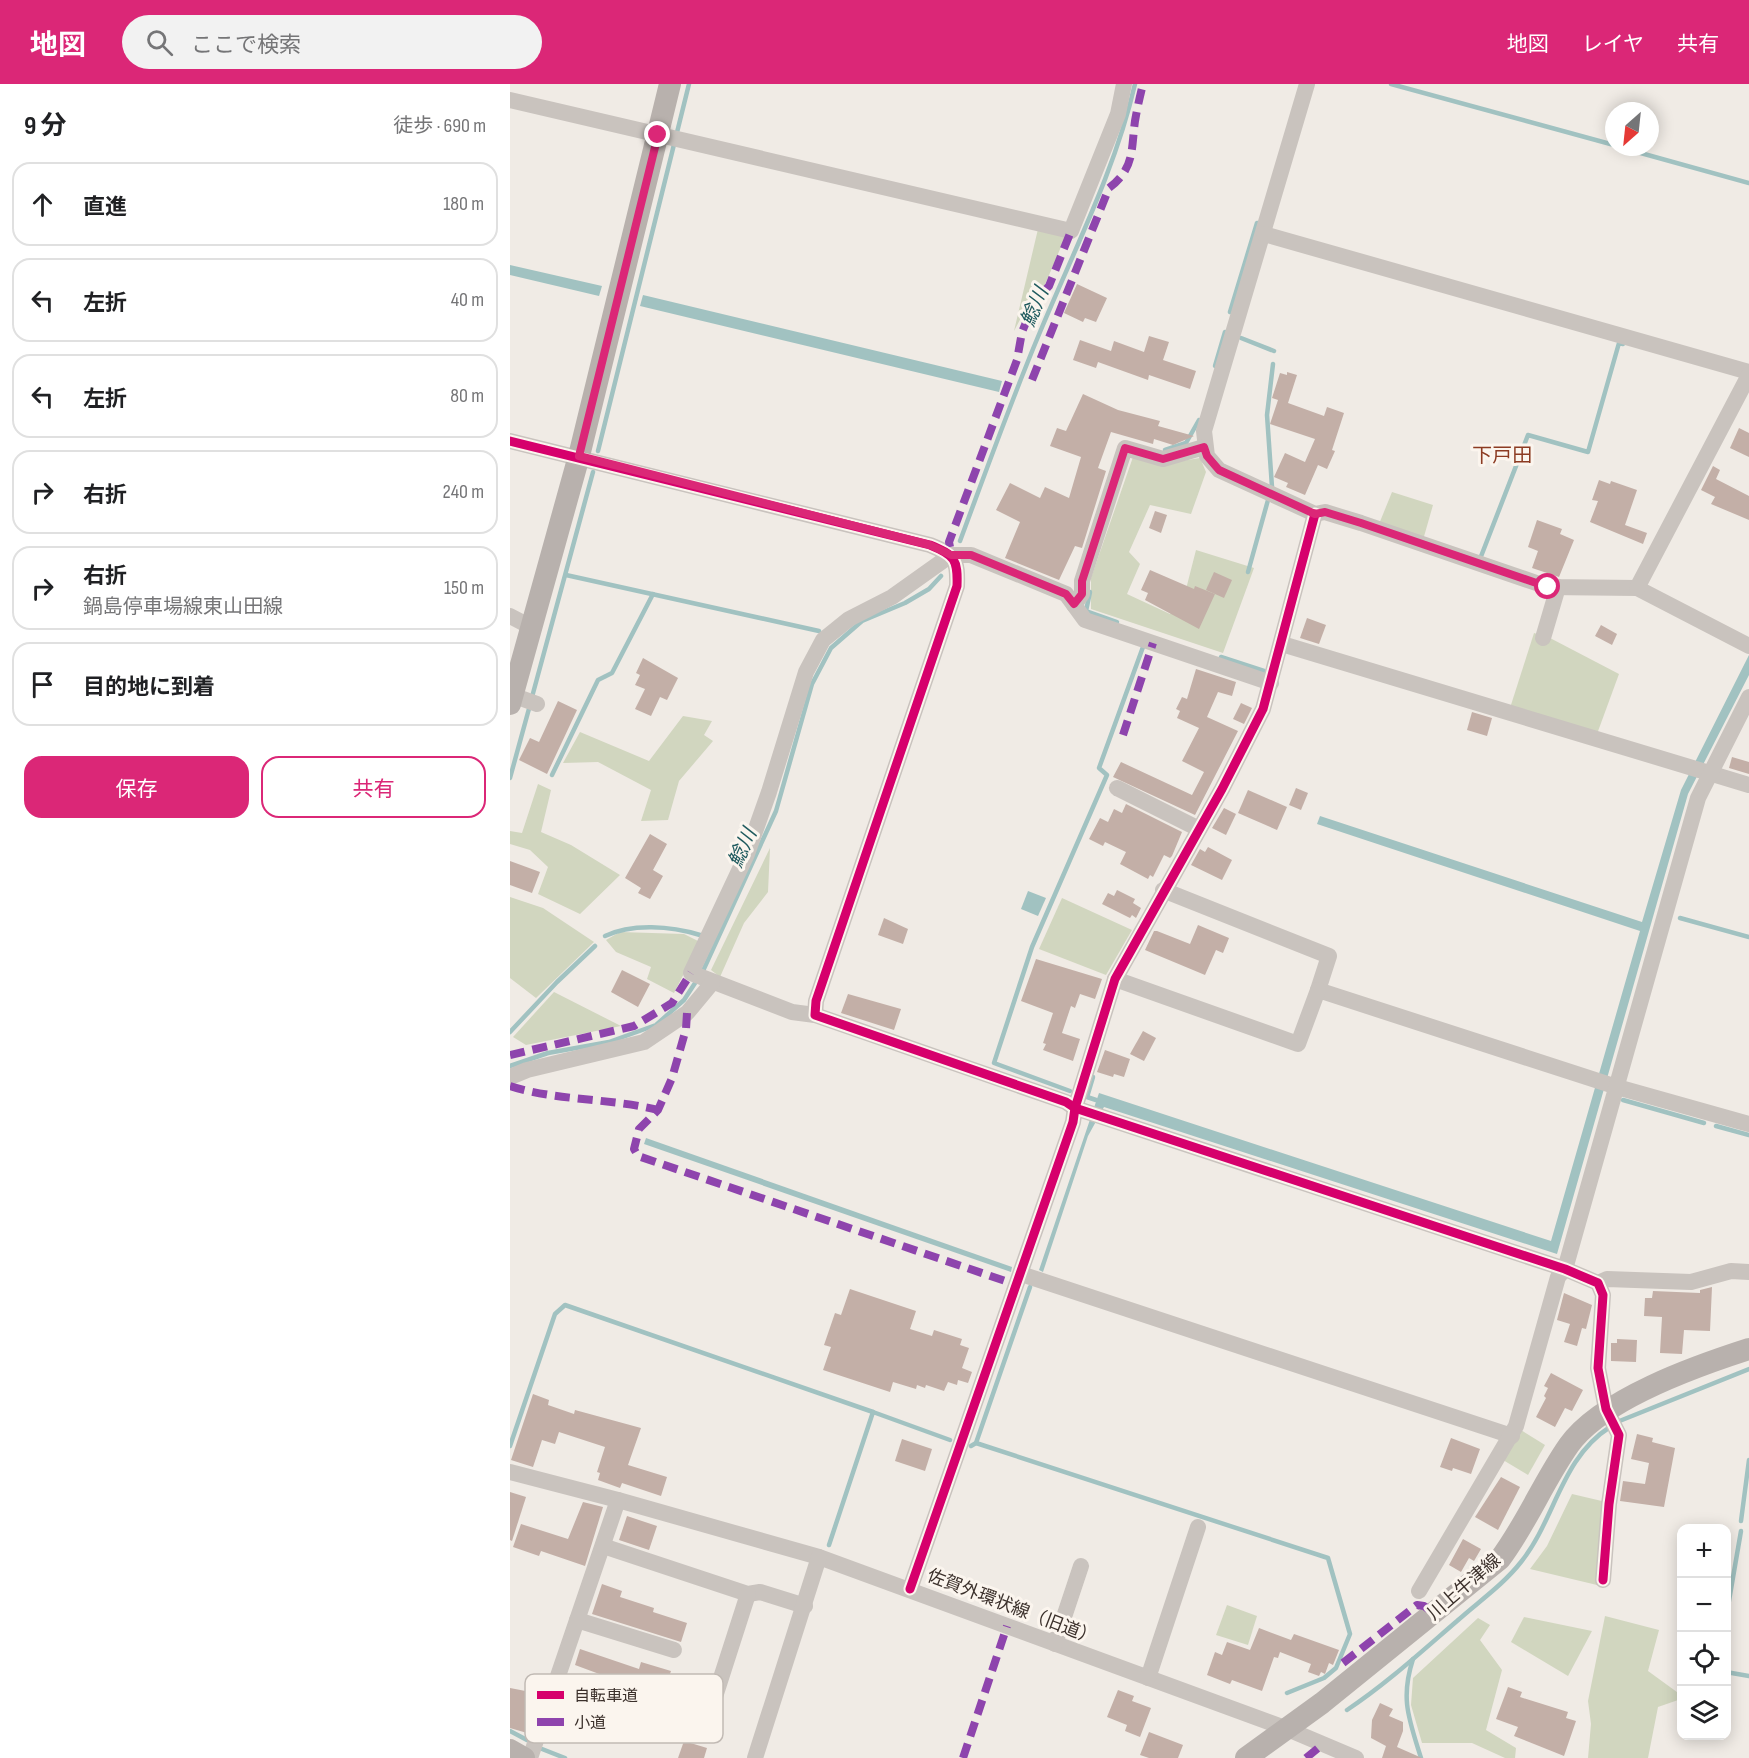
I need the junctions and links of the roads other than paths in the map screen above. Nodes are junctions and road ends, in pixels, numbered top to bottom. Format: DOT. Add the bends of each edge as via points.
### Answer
graph roads {
  1 [pos="670,84"];
  2 [pos="1124,84"];
  3 [pos="1307,84"];
  4 [pos="510,100"];
  5 [pos="670,138"];
  6 [pos="1264,234"];
  7 [pos="1749,373"];
  8 [pos="510,441"];
  9 [pos="1204,447"];
  10 [pos="579,456"];
  11 [pos="1315,514"];
  12 [pos="951,555"];
  13 [pos="1558,587"];
  14 [pos="1637,588"];
  15 [pos="1074,604"];
  16 [pos="510,616"];
  17 [pos="531,627"];
  18 [pos="1543,638"];
  19 [pos="1282,644"];
  20 [pos="1749,646"];
  21 [pos="1271,683"];
  22 [pos="1749,697"];
  23 [pos="521,701"];
  24 [pos="1710,773"];
  25 [pos="1749,785"];
  26 [pos="1117,788"];
  27 [pos="1199,830"];
  28 [pos="1163,890"];
  29 [pos="1115,979"];
  30 [pos="712,983"];
  31 [pos="1318,990"];
  32 [pos="815,1015"];
  33 [pos="510,1077"];
  34 [pos="1615,1086"];
  35 [pos="1088,1113"];
  36 [pos="1749,1124"];
  37 [pos="1565,1269"];
  38 [pos="1749,1272"];
  39 [pos="1021,1274"];
  40 [pos="1599,1283"];
  41 [pos="1749,1349"];
  42 [pos="1606,1409"];
  43 [pos="1512,1436"];
  44 [pos="510,1472"];
  45 [pos="618,1500"];
  46 [pos="1198,1527"];
  47 [pos="603,1546"];
  48 [pos="819,1557"];
  49 [pos="1082,1566"];
  50 [pos="1603,1580"];
  51 [pos="910,1589"];
  52 [pos="1419,1591"];
  53 [pos="748,1594"];
  54 [pos="805,1606"];
  55 [pos="578,1620"];
  56 [pos="1055,1644"];
  57 [pos="674,1650"];
  58 [pos="559,1674"];
  59 [pos="722,1674"];
  60 [pos="1148,1678"];
  61 [pos="1285,1728"];
  62 [pos="535,1743"];
  63 [pos="510,1750"];
  64 [pos="524,1758"];
  65 [pos="530,1758"];
  66 [pos="755,1758"];
  67 [pos="1246,1758"];
  68 [pos="1356,1758"];
  1 -- 5 [label="main road"];
  2 -- 5 [label="street" via="1118,114 1071,231"];
  3 -- 6 [label="street"];
  4 -- 5 [label="street"];
  5 -- 10 [label="main road"];
  6 -- 7 [label="street"];
  6 -- 9 [label="street" via="1204,431"];
  7 -- 14 [label="street"];
  8 -- 10 [label="street"];
  9 -- 11 [label="street" via="1219,470"];
  9 -- 15 [label="street" via="1163,459 1125,448 1082,581 1082,594"];
  10 -- 12 [label="street" via="930,545"];
  10 -- 17 [label="main road"];
  11 -- 13 [label="street" via="1325,512 1548,587"];
  11 -- 19 [label="street"];
  12 -- 15 [label="street" via="971,555 1066,594"];
  12 -- 30 [label="street" via="892,597 849,619 823,640 807,672 747,854 691,973"];
  12 -- 32 [label="street" via="958,566 957,586 816,1001"];
  13 -- 14 [label="street"];
  13 -- 18 [label="street"];
  14 -- 20 [label="street"];
  15 -- 21 [label="street" via="1085,620"];
  16 -- 17 [label="street"];
  17 -- 23 [label="main road"];
  19 -- 21 [label="street"];
  19 -- 24 [label="street"];
  21 -- 27 [label="street" via="1263,709"];
  22 -- 24 [label="street"];
  24 -- 25 [label="street"];
  24 -- 34 [label="street" via="1698,798"];
  26 -- 27 [label="street"];
  27 -- 28 [label="street"];
  28 -- 29 [label="street"];
  28 -- 31 [label="street" via="1329,956"];
  29 -- 31 [label="street" via="1298,1044"];
  29 -- 35 [label="street"];
  30 -- 32 [label="street" via="792,1012"];
  30 -- 33 [label="street" via="687,1013 644,1042"];
  31 -- 34 [label="street"];
  32 -- 35 [label="street" via="1066,1101"];
  34 -- 36 [label="street"];
  34 -- 37 [label="street"];
  35 -- 37 [label="street"];
  35 -- 39 [label="street" via="1073,1122"];
  37 -- 40 [label="street"];
  37 -- 43 [label="street" via="1558,1277"];
  38 -- 40 [label="street" via="1731,1270 1691,1282"];
  39 -- 43 [label="street"];
  39 -- 51 [label="street"];
  40 -- 42 [label="street" via="1603,1295 1598,1368"];
  41 -- 42 [label="main road, 川上牛津線" via="1705,1363"];
  42 -- 50 [label="street" via="1619,1435"];
  42 -- 61 [label="main road, 川上牛津線" via="1570,1443 1519,1534 1500,1559 1322,1703"];
  43 -- 52 [label="street"];
  44 -- 45 [label="street, 佐賀外環状線（旧道）"];
  45 -- 47 [label="street"];
  45 -- 48 [label="street, 佐賀外環状線（旧道）"];
  46 -- 60 [label="street"];
  47 -- 53 [label="street"];
  47 -- 55 [label="street"];
  48 -- 51 [label="street, 佐賀外環状線（旧道）"];
  48 -- 54 [label="street"];
  49 -- 56 [label="street"];
  51 -- 56 [label="street, 佐賀外環状線（旧道）"];
  53 -- 54 [label="street" via="760,1592"];
  53 -- 59 [label="street"];
  54 -- 66 [label="street"];
  55 -- 57 [label="street"];
  55 -- 58 [label="street"];
  56 -- 60 [label="street, 佐賀外環状線（旧道）"];
  60 -- 61 [label="street, 佐賀外環状線（旧道）"];
  61 -- 67 [label="main road, 川上牛津線"];
  61 -- 68 [label="street, 佐賀外環状線（旧道）"];
  62 -- 65 [label="street"];
  63 -- 64 [label="main road"];
}
